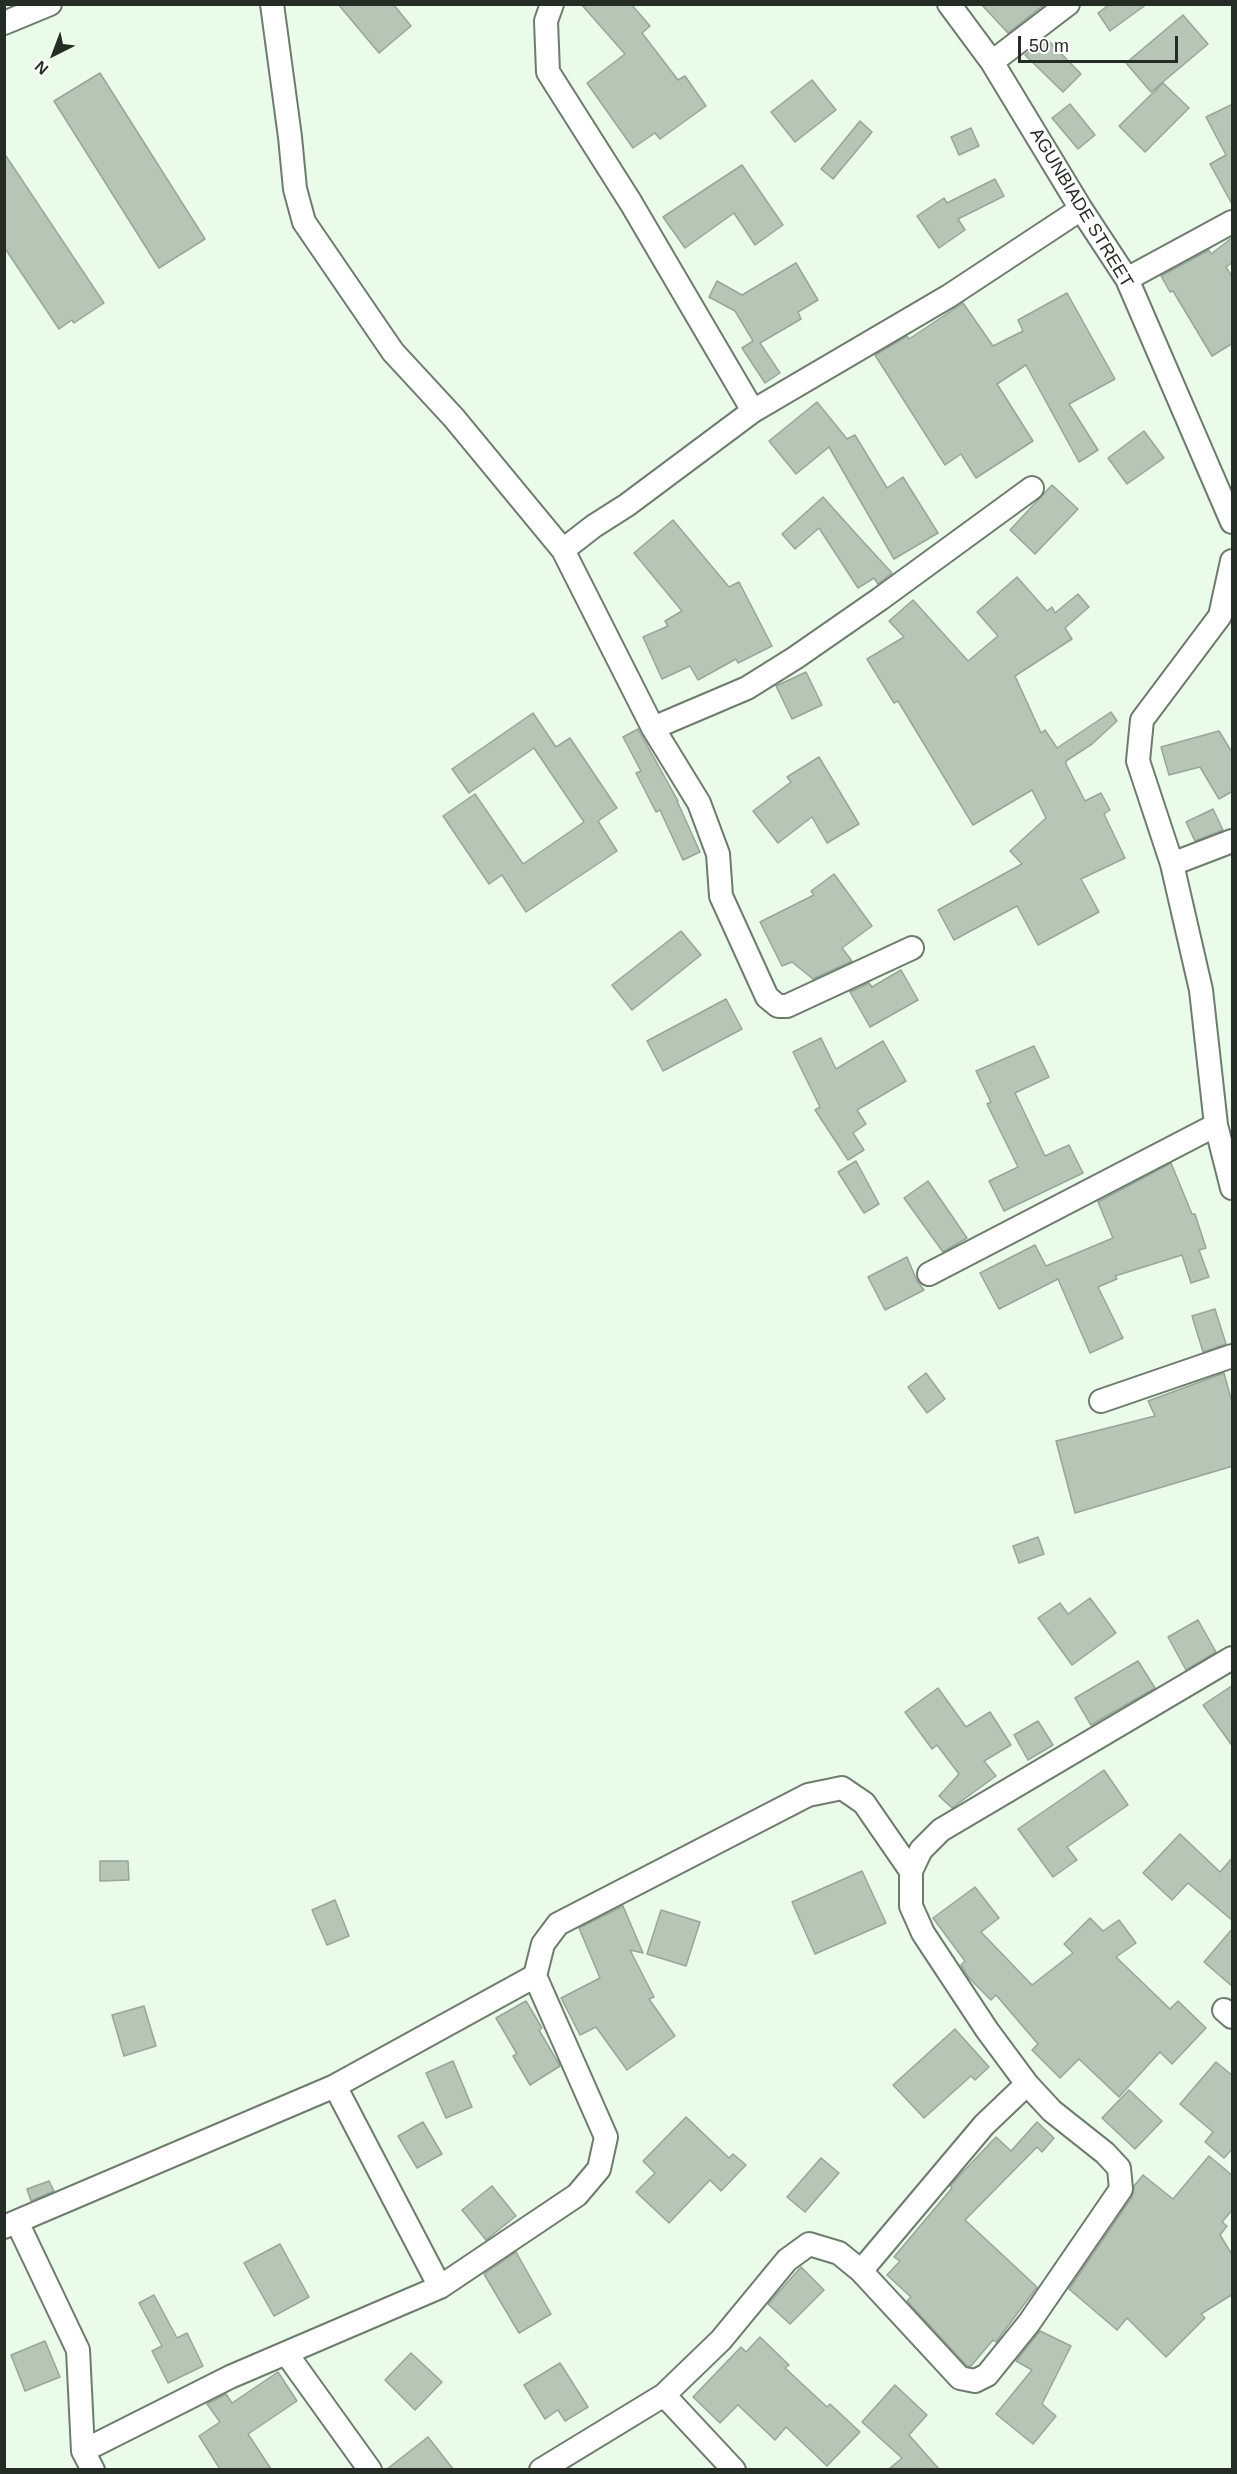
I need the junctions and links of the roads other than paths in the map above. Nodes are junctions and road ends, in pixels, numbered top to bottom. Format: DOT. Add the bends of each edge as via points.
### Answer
graph roads {
  1 [pos="50,4"];
  2 [pos="272,4"];
  3 [pos="552,4"];
  4 [pos="949,4"];
  5 [pos="1068,4"];
  6 [pos="4,23"];
  7 [pos="992,62"];
  8 [pos="1081,208"];
  9 [pos="1233,222"];
  10 [pos="1127,279"];
  11 [pos="753,411"];
  12 [pos="1032,488"];
  13 [pos="1233,522"];
  14 [pos="563,550"];
  15 [pos="1233,561"];
  16 [pos="653,728"];
  17 [pos="1233,841"];
  18 [pos="1172,864"];
  19 [pos="912,948"];
  20 [pos="1216,1125"];
  21 [pos="1233,1188"];
  22 [pos="929,1274"];
  23 [pos="1233,1356"];
  24 [pos="1101,1401"];
  25 [pos="1233,1658"];
  26 [pos="911,1870"];
  27 [pos="535,1976"];
  28 [pos="1027,2084"];
  29 [pos="335,2086"];
  30 [pos="11,2225"];
  31 [pos="861,2271"];
  32 [pos="440,2287"];
  33 [pos="286,2353"];
  34 [pos="664,2395"];
  35 [pos="88,2460"];
  36 [pos="370,2469"];
  37 [pos="541,2469"];
  38 [pos="734,2469"];
  1 -- 6 [label="street"];
  2 -- 14 [label="street" via="295,189 304,222 393,352 454,418"];
  3 -- 11 [label="street" via="546,21 548,72 631,203"];
  4 -- 7 [label="street, AGUNBIADE STREET"];
  5 -- 7 [label="street"];
  7 -- 8 [label="street, AGUNBIADE STREET"];
  8 -- 10 [label="street, AGUNBIADE STREET"];
  8 -- 11 [label="street" via="949,296"];
  9 -- 10 [label="street"];
  10 -- 13 [label="street, AGUNBIADE STREET"];
  11 -- 14 [label="street"];
  12 -- 16 [label="street" via="795,658 747,688"];
  14 -- 16 [label="street"];
  15 -- 18 [label="street" via="1221,616 1142,720 1138,761"];
  16 -- 19 [label="street" via="699,803 718,854 721,896 767,997 778,1006 787,1006"];
  17 -- 18 [label="street"];
  18 -- 20 [label="street" via="1201,990"];
  20 -- 21 [label="street"];
  20 -- 22 [label="street"];
  23 -- 24 [label="street"];
  25 -- 26 [label="street" via="941,1830 921,1851"];
  26 -- 27 [label="street" via="864,1803 842,1788 808,1795 558,1924 543,1944"];
  26 -- 28 [label="street" via="911,1906 923,1933"];
  27 -- 29 [label="street"];
  27 -- 32 [label="street" via="606,2137 599,2169 578,2195"];
  28 -- 31 [label="street" via="984,2125"];
  28 -- 31 [label="street" via="1052,2111 1106,2153 1119,2168 1121,2189 1029,2323 987,2375 975,2382 960,2378"];
  29 -- 30 [label="street"];
  29 -- 32 [label="street"];
  30 -- 35 [label="street" via="78,2350"];
  31 -- 34 [label="street" via="839,2253 809,2244 787,2260 721,2340"];
  32 -- 33 [label="street"];
  33 -- 35 [label="street" via="230,2377"];
  33 -- 36 [label="street"];
  34 -- 37 [label="street"];
  34 -- 38 [label="street"];
}
